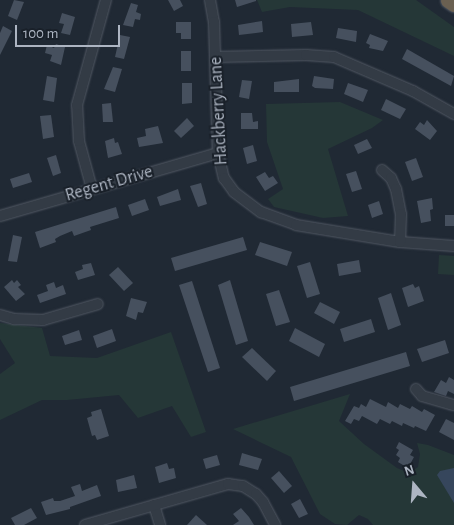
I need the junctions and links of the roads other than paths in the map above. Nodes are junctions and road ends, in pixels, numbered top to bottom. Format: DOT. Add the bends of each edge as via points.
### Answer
graph roads {
  1 [pos="106,0"];
  2 [pos="210,0"];
  3 [pos="448,0"];
  4 [pos="454,4"];
  5 [pos="215,58"];
  6 [pos="454,114"];
  7 [pos="218,153"];
  8 [pos="382,170"];
  9 [pos="92,189"];
  10 [pos="0,216"];
  11 [pos="400,242"];
  12 [pos="454,246"];
  13 [pos="98,304"];
  14 [pos="0,316"];
  15 [pos="416,389"];
  16 [pos="454,405"];
  17 [pos="154,505"];
  18 [pos="85,525"];
  19 [pos="160,525"];
  20 [pos="275,525"];
  1 -- 9 [label="street" via="77,105 78,136"];
  2 -- 5 [label="street, Hackberry Lane"];
  3 -- 4 [label="highway"];
  5 -- 6 [label="street" via="334,57 413,91"];
  5 -- 7 [label="street, Hackberry Lane"];
  7 -- 9 [label="street, Regent Drive"];
  7 -- 11 [label="street, Hackberry Lane" via="220,168 229,185 261,212 296,225"];
  8 -- 11 [label="street" via="396,189 401,214"];
  9 -- 10 [label="street, Regent Drive"];
  11 -- 12 [label="street, Hackberry Lane"];
  13 -- 14 [label="street" via="43,320"];
  15 -- 16 [label="street" via="422,396"];
  17 -- 18 [label="street"];
  17 -- 19 [label="street"];
  17 -- 20 [label="street" via="220,485 237,484 249,488 261,498"];
}
